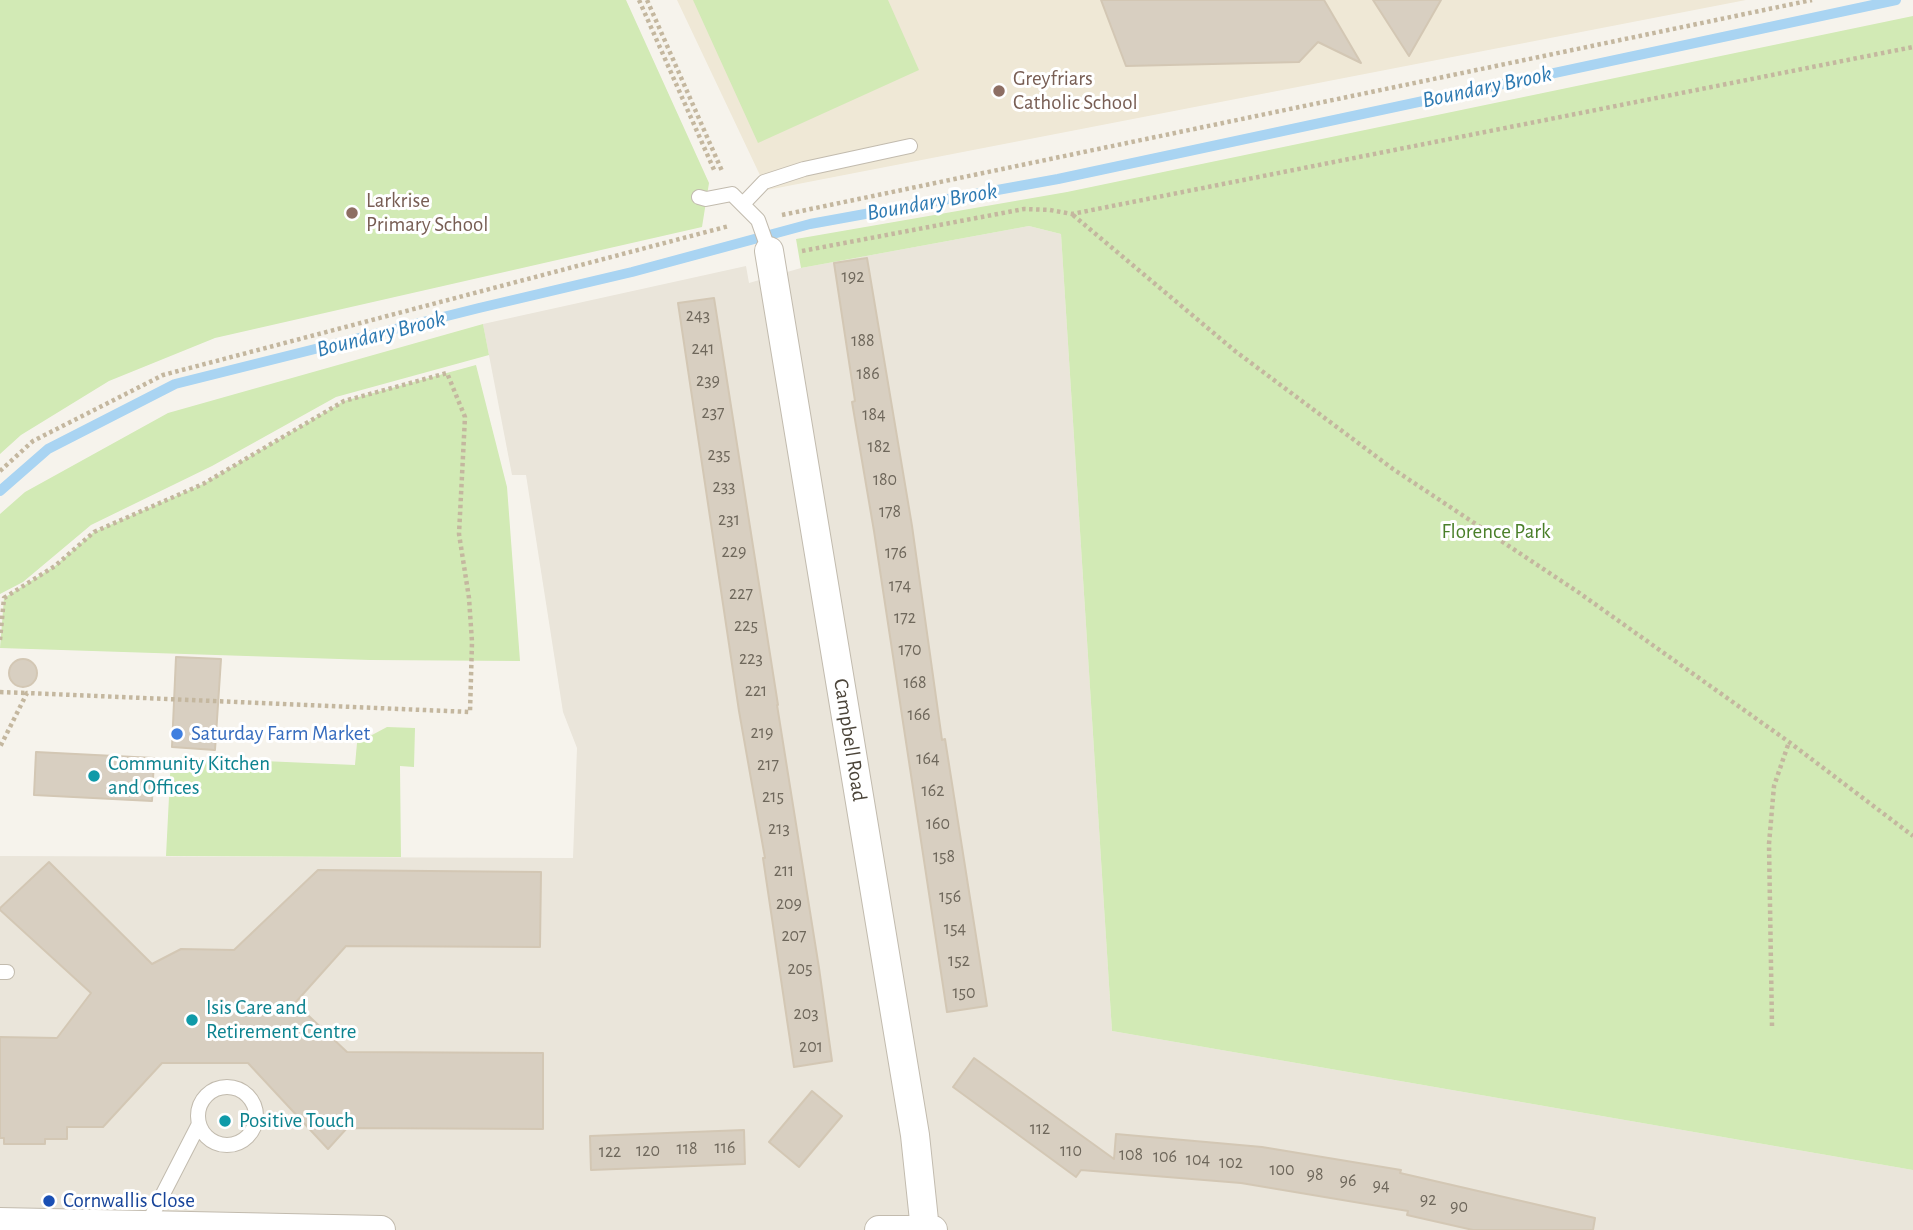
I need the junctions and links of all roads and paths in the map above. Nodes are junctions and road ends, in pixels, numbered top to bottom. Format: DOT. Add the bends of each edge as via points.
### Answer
graph roads {
  1 [pos="639,0"];
  2 [pos="647,0"];
  3 [pos="1812,0"];
  4 [pos="1913,47"];
  5 [pos="910,146"];
  6 [pos="732,194"];
  7 [pos="699,197"];
  8 [pos="743,204"];
  9 [pos="1072,215"];
  10 [pos="765,240"];
  11 [pos="0,471"];
  12 [pos="0,640"];
  13 [pos="0,692"];
  14 [pos="27,693"];
  15 [pos="1789,742"];
  16 [pos="0,747"];
  17 [pos="1913,836"];
  18 [pos="1772,1026"];
  19 [pos="199,1124"];
  20 [pos="0,1222"];
  21 [pos="147,1225"];
  22 [pos="294,1229"];
  23 [pos="381,1230"];
  24 [pos="878,1230"];
  25 [pos="925,1230"];
  26 [pos="933,1230"];
  1 -- 6 [label="path" via="721,187"];
  2 -- 6 [label="path"];
  3 -- 10 [label="path"];
  4 -- 9 [label="path"];
  5 -- 8 [label="lane" via="764,182"];
  6 -- 7 [label="lane"];
  6 -- 8 [label="lane"];
  8 -- 10 [label="lane"];
  9 -- 10 [label="path" via="1024,209"];
  9 -- 15 [label="path" via="1235,351 1393,469 1578,592"];
  10 -- 11 [label="path" via="722,228 163,374 33,441"];
  10 -- 25 [label="street, Campbell Road" via="915,1135"];
  12 -- 14 [label="path" via="4,598 55,566 94,532 203,484 344,401 446,373 465,417 459,534 472,642 470,712"];
  13 -- 14 [label="path"];
  14 -- 16 [label="path"];
  15 -- 17 [label="path"];
  15 -- 18 [label="path" via="1774,786 1769,844"];
  19 -- 19 [label="lane" via="199,1105 220,1087 238,1089 253,1101 256,1120 239,1143 219,1144 203,1133"];
  19 -- 21 [label="lane"];
  20 -- 21 [label="street"];
  21 -- 22 [label="street"];
  22 -- 23 [label="street"];
  24 -- 25 [label="street"];
  25 -- 26 [label="street"];
}
